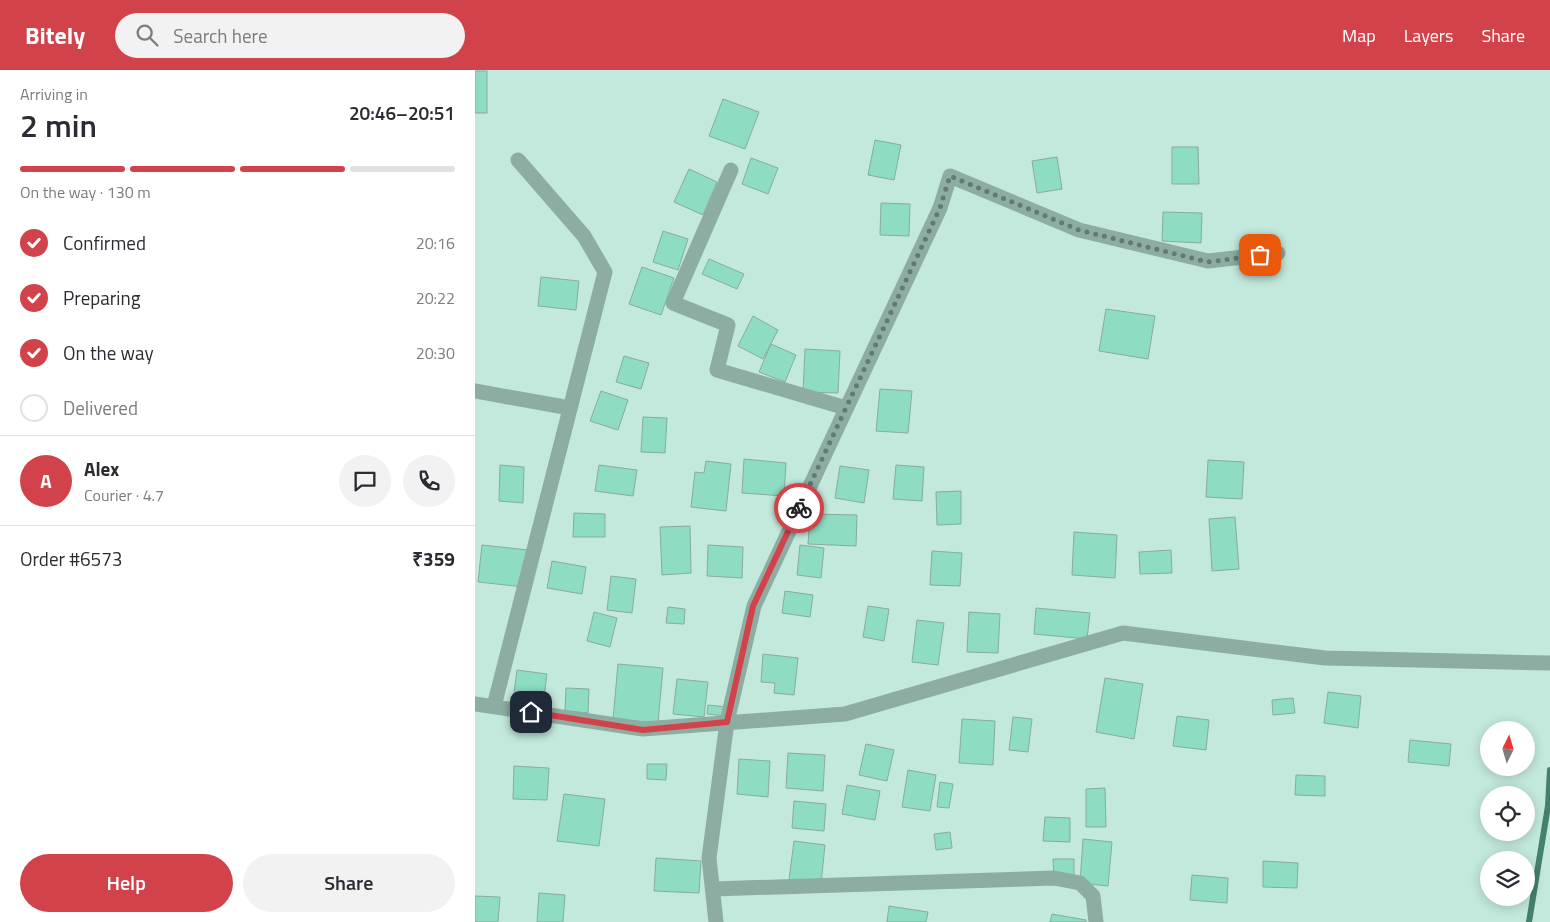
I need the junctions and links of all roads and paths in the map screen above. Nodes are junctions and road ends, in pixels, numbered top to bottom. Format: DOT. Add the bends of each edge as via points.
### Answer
graph roads {
  1 [pos="518,160"];
  2 [pos="731,170"];
  3 [pos="1277,253"];
  4 [pos="475,391"];
  5 [pos="570,408"];
  6 [pos="846,408"];
  7 [pos="1550,663"];
  8 [pos="475,704"];
  9 [pos="494,706"];
  10 [pos="727,722"];
  11 [pos="713,889"];
  12 [pos="716,922"];
  13 [pos="1096,922"];
  1 -- 5 [label="street" via="584,236 605,272"];
  2 -- 6 [label="street" via="673,303 728,325 717,370"];
  3 -- 6 [label="street" via="1208,262 1079,230 950,176 940,208"];
  4 -- 5 [label="street"];
  5 -- 9 [label="street"];
  6 -- 10 [label="street" via="753,606"];
  7 -- 10 [label="street" via="1325,658 1123,633 845,714"];
  8 -- 9 [label="street"];
  9 -- 10 [label="street" via="643,730"];
  10 -- 11 [label="street" via="709,858"];
  11 -- 12 [label="street"];
  11 -- 13 [label="street" via="1053,878 1080,884 1093,896"];
}
